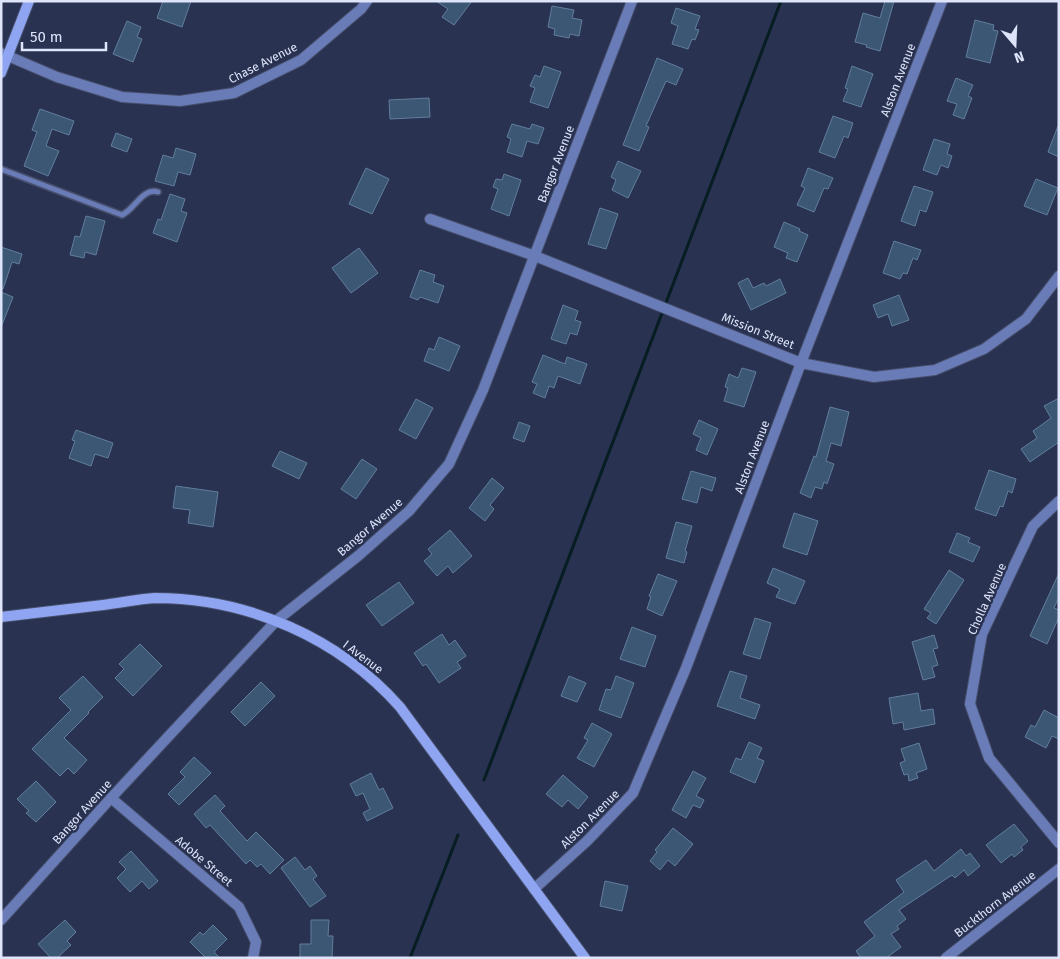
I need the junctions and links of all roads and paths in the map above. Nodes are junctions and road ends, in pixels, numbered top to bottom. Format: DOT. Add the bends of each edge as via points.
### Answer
graph roads {
  1 [pos="29,1"];
  2 [pos="366,1"];
  3 [pos="632,1"];
  4 [pos="942,1"];
  5 [pos="4,54"];
  6 [pos="1,73"];
  7 [pos="1,169"];
  8 [pos="158,192"];
  9 [pos="430,219"];
  10 [pos="535,256"];
  11 [pos="1059,276"];
  12 [pos="801,362"];
  13 [pos="1059,501"];
  14 [pos="1,617"];
  15 [pos="277,620"];
  16 [pos="112,798"];
  17 [pos="1059,843"];
  18 [pos="1059,869"];
  19 [pos="534,889"];
  20 [pos="1,920"];
  21 [pos="253,958"];
  22 [pos="585,958"];
  23 [pos="946,958"];
  1 -- 5 [label="main road"];
  2 -- 5 [label="street, Chase Avenue" via="361,9 301,60 234,93 180,101 122,97 57,77"];
  3 -- 10 [label="street, Bangor Avenue"];
  4 -- 12 [label="street, Alston Avenue"];
  5 -- 6 [label="main road"];
  7 -- 8 [label="lane" via="122,215 145,193"];
  9 -- 10 [label="street, Mission Street"];
  10 -- 12 [label="street, Mission Street"];
  10 -- 15 [label="street, Bangor Avenue" via="483,390 449,464 409,512"];
  11 -- 12 [label="street, Mission Street" via="1026,319 984,349 935,370 874,377"];
  12 -- 19 [label="street, Alston Avenue" via="686,668 633,793"];
  13 -- 17 [label="street, Cholla Avenue" via="1033,526 982,634 970,704 989,758"];
  14 -- 15 [label="main road, I Avenue" via="153,598 210,601"];
  15 -- 16 [label="street, Bangor Avenue"];
  15 -- 19 [label="main road, I Avenue" via="328,646 381,686 400,707"];
  16 -- 20 [label="street, Bangor Avenue"];
  16 -- 21 [label="street, Adobe Street" via="239,907 256,942"];
  18 -- 23 [label="street, Buckthorn Avenue"];
  19 -- 22 [label="main road, I Avenue"];
}
